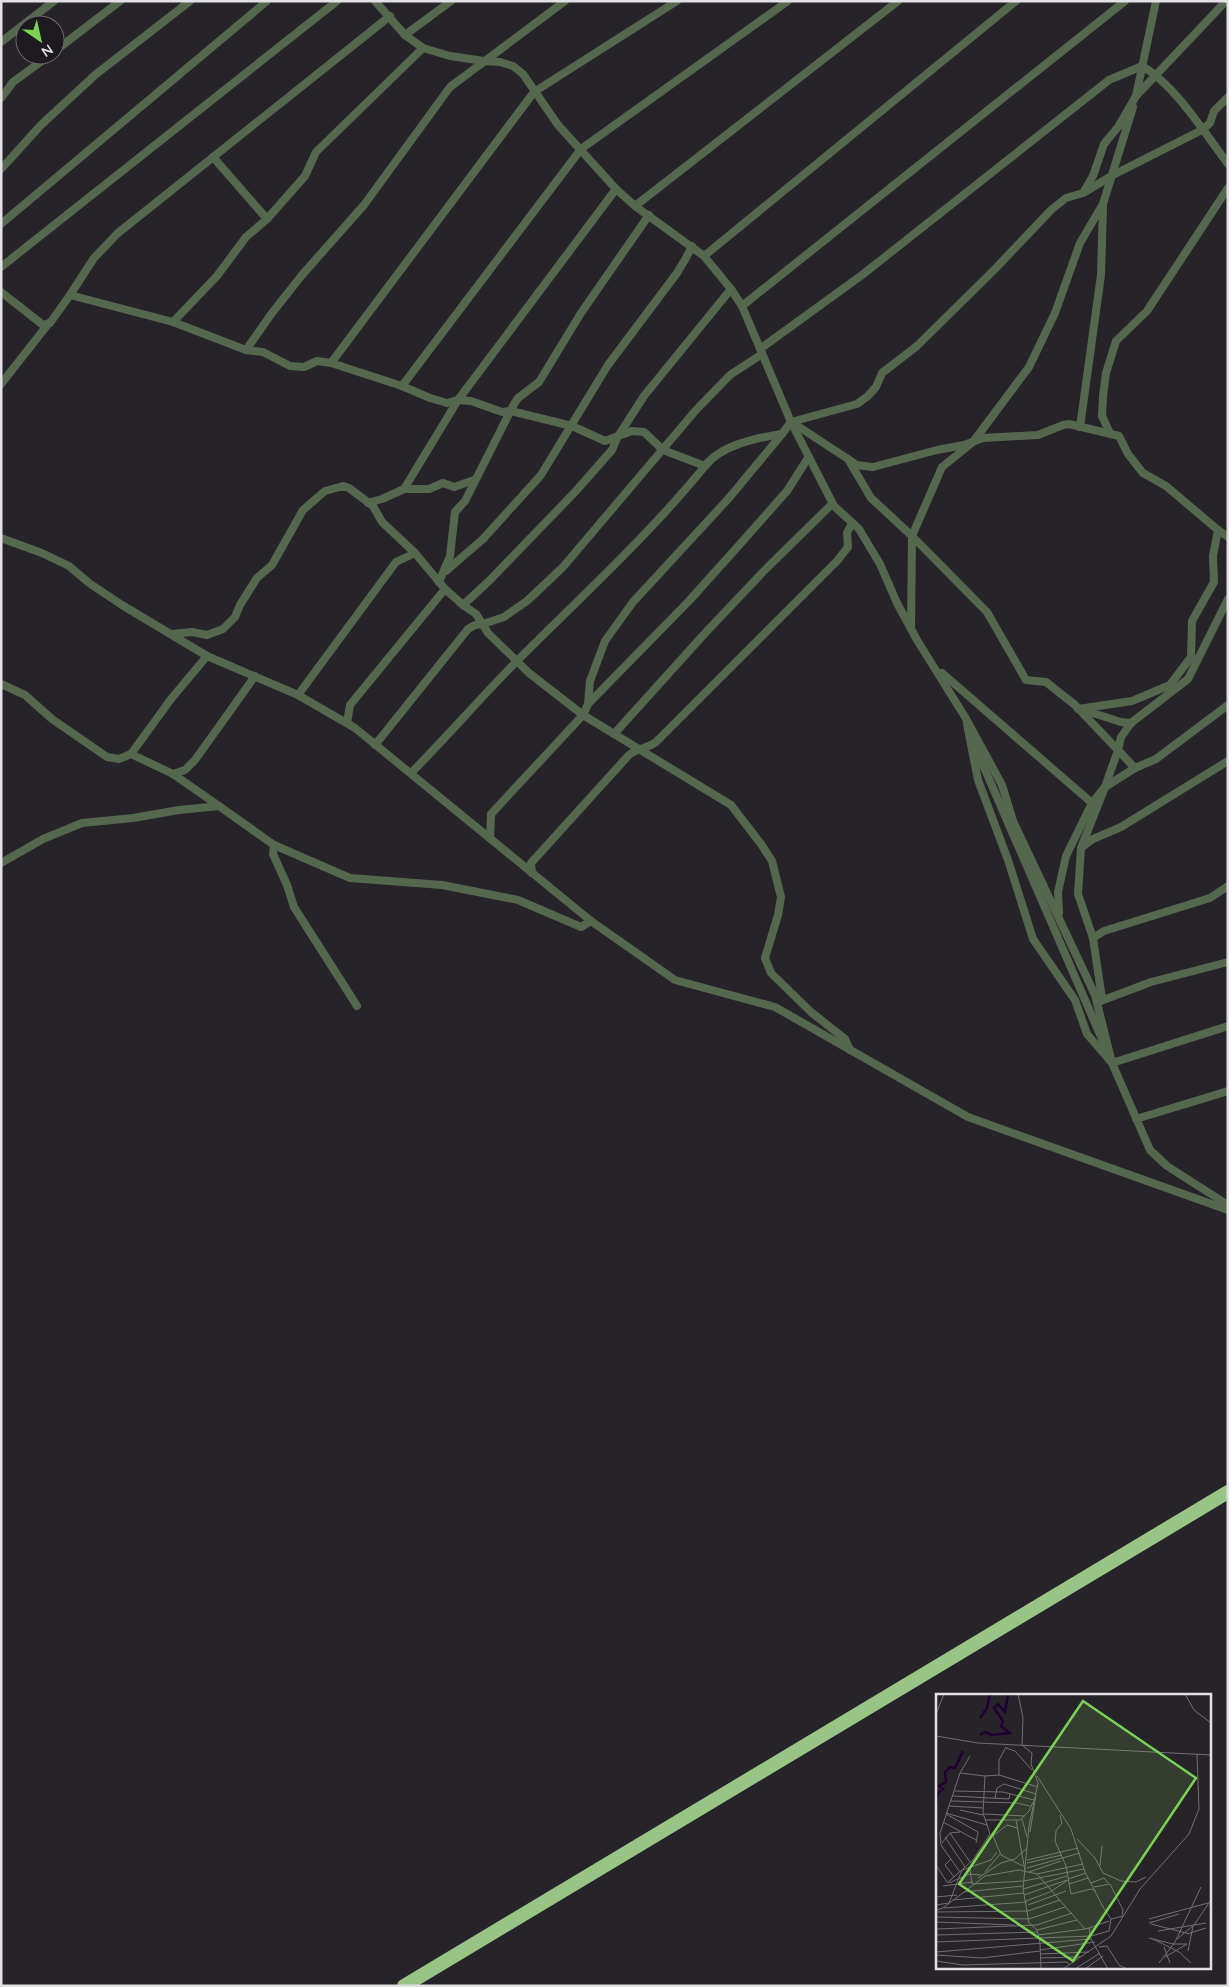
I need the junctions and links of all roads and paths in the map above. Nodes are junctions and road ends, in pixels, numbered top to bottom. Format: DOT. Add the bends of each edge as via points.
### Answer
graph roads {
  1 [pos="54,1"];
  2 [pos="120,1"];
  3 [pos="190,1"];
  4 [pos="267,1"];
  5 [pos="337,1"];
  6 [pos="376,1"];
  7 [pos="451,1"];
  8 [pos="565,1"];
  9 [pos="677,1"];
  10 [pos="788,1"];
  11 [pos="898,1"];
  12 [pos="1016,1"];
  13 [pos="1125,1"];
  14 [pos="1156,1"];
  15 [pos="1226,1"];
  16 [pos="390,16"];
  17 [pos="405,35"];
  18 [pos="1,42"];
  19 [pos="65,43"];
  20 [pos="423,48"];
  21 [pos="484,62"];
  22 [pos="36,65"];
  23 [pos="1142,66"];
  24 [pos="1156,74"];
  25 [pos="534,92"];
  26 [pos="1136,96"];
  27 [pos="1228,97"];
  28 [pos="1,98"];
  29 [pos="1202,130"];
  30 [pos="581,148"];
  31 [pos="213,157"];
  32 [pos="1228,164"];
  33 [pos="1,169"];
  34 [pos="1113,175"];
  35 [pos="1228,188"];
  36 [pos="616,189"];
  37 [pos="1083,193"];
  38 [pos="1103,204"];
  39 [pos="635,206"];
  40 [pos="648,215"];
  41 [pos="267,219"];
  42 [pos="1,224"];
  43 [pos="692,246"];
  44 [pos="704,256"];
  45 [pos="1,267"];
  46 [pos="731,289"];
  47 [pos="1,292"];
  48 [pos="70,295"];
  49 [pos="742,306"];
  50 [pos="173,322"];
  51 [pos="50,323"];
  52 [pos="246,350"];
  53 [pos="761,351"];
  54 [pos="330,362"];
  55 [pos="1,384"];
  56 [pos="402,386"];
  57 [pos="458,400"];
  58 [pos="511,412"];
  59 [pos="791,422"];
  60 [pos="572,426"];
  61 [pos="1080,427"];
  62 [pos="1110,433"];
  63 [pos="782,434"];
  64 [pos="617,438"];
  65 [pos="972,442"];
  66 [pos="663,450"];
  67 [pos="808,458"];
  68 [pos="848,459"];
  69 [pos="704,466"];
  70 [pos="474,480"];
  71 [pos="404,489"];
  72 [pos="368,503"];
  73 [pos="832,504"];
  74 [pos="852,523"];
  75 [pos="1218,530"];
  76 [pos="912,536"];
  77 [pos="1228,537"];
  78 [pos="1,538"];
  79 [pos="415,553"];
  80 [pos="445,573"];
  81 [pos="439,582"];
  82 [pos="445,588"];
  83 [pos="1228,600"];
  84 [pos="463,605"];
  85 [pos="483,624"];
  86 [pos="911,629"];
  87 [pos="169,633"];
  88 [pos="207,656"];
  89 [pos="517,661"];
  90 [pos="934,666"];
  91 [pos="254,676"];
  92 [pos="1,684"];
  93 [pos="298,695"];
  94 [pos="588,704"];
  95 [pos="1228,705"];
  96 [pos="1078,708"];
  97 [pos="583,715"];
  98 [pos="965,717"];
  99 [pos="347,723"];
  100 [pos="1131,723"];
  101 [pos="968,732"];
  102 [pos="614,734"];
  103 [pos="375,744"];
  104 [pos="638,750"];
  105 [pos="1118,750"];
  106 [pos="131,754"];
  107 [pos="1228,761"];
  108 [pos="1135,768"];
  109 [pos="174,774"];
  110 [pos="411,774"];
  111 [pos="1105,787"];
  112 [pos="1092,803"];
  113 [pos="219,806"];
  114 [pos="490,838"];
  115 [pos="274,845"];
  116 [pos="1081,848"];
  117 [pos="1,863"];
  118 [pos="532,873"];
  119 [pos="1228,886"];
  120 [pos="1059,917"];
  121 [pos="591,921"];
  122 [pos="1093,938"];
  123 [pos="1228,962"];
  124 [pos="1100,1001"];
  125 [pos="357,1006"];
  126 [pos="1228,1026"];
  127 [pos="850,1050"];
  128 [pos="1112,1064"];
  129 [pos="1228,1091"];
  130 [pos="1138,1122"];
  131 [pos="1228,1205"];
  132 [pos="1228,1210"];
  133 [pos="1228,1492"];
  134 [pos="404,1986"];
  1 -- 18 [label="street"];
  2 -- 19 [label="street"];
  3 -- 33 [label="street" via="95,75 41,125"];
  4 -- 42 [label="street"];
  5 -- 45 [label="street"];
  6 -- 16 [label="street"];
  7 -- 17 [label="street"];
  8 -- 21 [label="street"];
  9 -- 25 [label="street"];
  10 -- 30 [label="street"];
  11 -- 39 [label="street"];
  12 -- 44 [label="street"];
  13 -- 49 [label="street"];
  14 -- 23 [label="street"];
  15 -- 24 [label="street"];
  16 -- 17 [label="street"];
  16 -- 31 [label="street"];
  17 -- 20 [label="street"];
  20 -- 21 [label="street"];
  20 -- 41 [label="street" via="316,152 305,176"];
  21 -- 25 [label="street" via="513,66 523,74"];
  21 -- 52 [label="street" via="450,87 364,205 302,275"];
  22 -- 28 [label="street" via="13,82"];
  23 -- 24 [label="street"];
  23 -- 26 [label="street"];
  23 -- 53 [label="street" via="1109,80"];
  24 -- 26 [label="street"];
  24 -- 29 [label="street"];
  25 -- 30 [label="street" via="558,125"];
  25 -- 54 [label="street"];
  26 -- 34 [label="street"];
  26 -- 37 [label="street" via="1104,144"];
  27 -- 29 [label="street"];
  29 -- 32 [label="street"];
  29 -- 34 [label="street"];
  30 -- 36 [label="street"];
  30 -- 56 [label="street"];
  31 -- 41 [label="street"];
  31 -- 48 [label="street" via="118,233 94,258"];
  34 -- 37 [label="street"];
  34 -- 38 [label="street"];
  35 -- 62 [label="street" via="1147,312 1116,340 1103,396 1102,416"];
  36 -- 39 [label="street"];
  36 -- 57 [label="street"];
  37 -- 59 [label="street" via="1066,198 1051,210 917,346 882,373 868,396 852,406"];
  38 -- 61 [label="street" via="1101,275"];
  38 -- 65 [label="street" via="1080,243 1055,313 1029,367"];
  39 -- 40 [label="street"];
  40 -- 43 [label="street"];
  40 -- 58 [label="street" via="539,382 518,398"];
  41 -- 50 [label="street" via="246,237 217,276"];
  43 -- 44 [label="street"];
  43 -- 60 [label="street" via="677,273 608,365"];
  44 -- 46 [label="street"];
  46 -- 49 [label="street"];
  46 -- 64 [label="street" via="644,396"];
  47 -- 51 [label="street" via="43,325"];
  48 -- 50 [label="street"];
  48 -- 51 [label="street"];
  49 -- 53 [label="street"];
  50 -- 52 [label="street"];
  51 -- 55 [label="street"];
  52 -- 54 [label="street" via="263,352 290,366"];
  53 -- 59 [label="street"];
  53 -- 66 [label="street" via="730,375"];
  54 -- 56 [label="street"];
  56 -- 57 [label="street" via="447,403"];
  57 -- 58 [label="street"];
  57 -- 71 [label="street"];
  58 -- 60 [label="street"];
  58 -- 70 [label="street"];
  59 -- 63 [label="street"];
  59 -- 67 [label="street"];
  59 -- 68 [label="street"];
  60 -- 64 [label="street" via="605,441"];
  60 -- 80 [label="street" via="541,475 483,540"];
  61 -- 62 [label="street"];
  61 -- 65 [label="street" via="1063,425 1038,435 997,436"];
  62 -- 75 [label="street" via="1119,436 1143,473 1166,486"];
  63 -- 69 [label="street" via="742,442"];
  63 -- 94 [label="street" via="729,498 633,602 605,641 590,681"];
  64 -- 66 [label="street" via="632,431 644,432"];
  64 -- 84 [label="street" via="612,450 576,492"];
  65 -- 68 [label="street" via="873,467 856,465"];
  65 -- 76 [label="street" via="942,467"];
  66 -- 69 [label="street"];
  66 -- 85 [label="street" via="563,567 527,601 504,617"];
  67 -- 73 [label="street"];
  67 -- 94 [label="street" via="787,492 688,602"];
  68 -- 76 [label="street" via="871,498"];
  69 -- 89 [label="street" via="658,519"];
  70 -- 71 [label="street" via="454,487 443,483 429,489"];
  70 -- 80 [label="street" via="465,501 455,512 452,550"];
  71 -- 72 [label="street"];
  72 -- 79 [label="street" via="382,522"];
  72 -- 87 [label="street" via="343,486 325,491 303,510 272,565 257,578 229,623 207,635"];
  73 -- 74 [label="street"];
  73 -- 102 [label="street" via="763,572"];
  74 -- 86 [label="street" via="880,564"];
  74 -- 104 [label="street" via="847,533 848,547 837,561 656,742"];
  75 -- 77 [label="street"];
  75 -- 96 [label="street" via="1213,556 1214,582 1192,621 1191,657 1170,685 1132,701"];
  76 -- 86 [label="street"];
  76 -- 96 [label="street" via="987,612 1026,680 1046,682"];
  78 -- 87 [label="street" via="70,566 89,583"];
  79 -- 81 [label="street"];
  79 -- 93 [label="street" via="396,562"];
  80 -- 81 [label="street"];
  81 -- 82 [label="street"];
  82 -- 84 [label="street"];
  82 -- 99 [label="street" via="350,705"];
  83 -- 100 [label="street" via="1188,678"];
  84 -- 85 [label="street"];
  85 -- 89 [label="street"];
  85 -- 103 [label="street" via="468,629"];
  86 -- 90 [label="street"];
  87 -- 88 [label="street"];
  88 -- 91 [label="street"];
  88 -- 106 [label="street" via="170,699"];
  89 -- 97 [label="street"];
  89 -- 110 [label="street"];
  90 -- 98 [label="street"];
  90 -- 112 [label="street"];
  91 -- 93 [label="street"];
  91 -- 109 [label="street" via="195,760 185,770"];
  92 -- 106 [label="street" via="25,695 52,719 107,757 119,759"];
  93 -- 99 [label="street"];
  94 -- 97 [label="street"];
  95 -- 108 [label="street" via="1156,759"];
  96 -- 100 [label="street"];
  96 -- 105 [label="street"];
  97 -- 102 [label="street"];
  97 -- 114 [label="street" via="491,814"];
  98 -- 101 [label="street"];
  98 -- 120 [label="street" via="1002,785 1013,821"];
  99 -- 103 [label="street"];
  100 -- 105 [label="street" via="1121,737"];
  101 -- 128 [label="street"];
  101 -- 128 [label="street" via="978,780 1033,939 1075,1000 1087,1034"];
  102 -- 104 [label="street"];
  103 -- 110 [label="street"];
  104 -- 118 [label="street" via="628,756 542,850 531,863"];
  104 -- 127 [label="street" via="731,805 761,844 772,861 781,898 765,958 771,973 810,1012 845,1039"];
  105 -- 108 [label="street"];
  105 -- 111 [label="street"];
  106 -- 109 [label="street"];
  107 -- 116 [label="street" via="1121,827 1092,838"];
  108 -- 111 [label="street"];
  109 -- 113 [label="street"];
  110 -- 114 [label="street"];
  111 -- 112 [label="street"];
  111 -- 116 [label="street"];
  112 -- 120 [label="street" via="1066,856 1058,892"];
  113 -- 115 [label="street"];
  113 -- 117 [label="street" via="82,823 43,839"];
  114 -- 118 [label="street"];
  115 -- 121 [label="street" via="350,878 442,885 518,900 581,927"];
  115 -- 125 [label="street" via="274,854 294,908"];
  116 -- 122 [label="street" via="1078,894"];
  118 -- 121 [label="street"];
  119 -- 122 [label="street" via="1210,898 1104,931"];
  120 -- 124 [label="street"];
  121 -- 127 [label="street" via="675,980 775,1007"];
  122 -- 124 [label="street"];
  123 -- 124 [label="street" via="1151,982"];
  124 -- 128 [label="street"];
  126 -- 128 [label="street"];
  127 -- 132 [label="street" via="968,1117"];
  128 -- 130 [label="street"];
  129 -- 130 [label="street"];
  130 -- 131 [label="street" via="1150,1150 1167,1166"];
  133 -- 134 [label="highway"];
}
